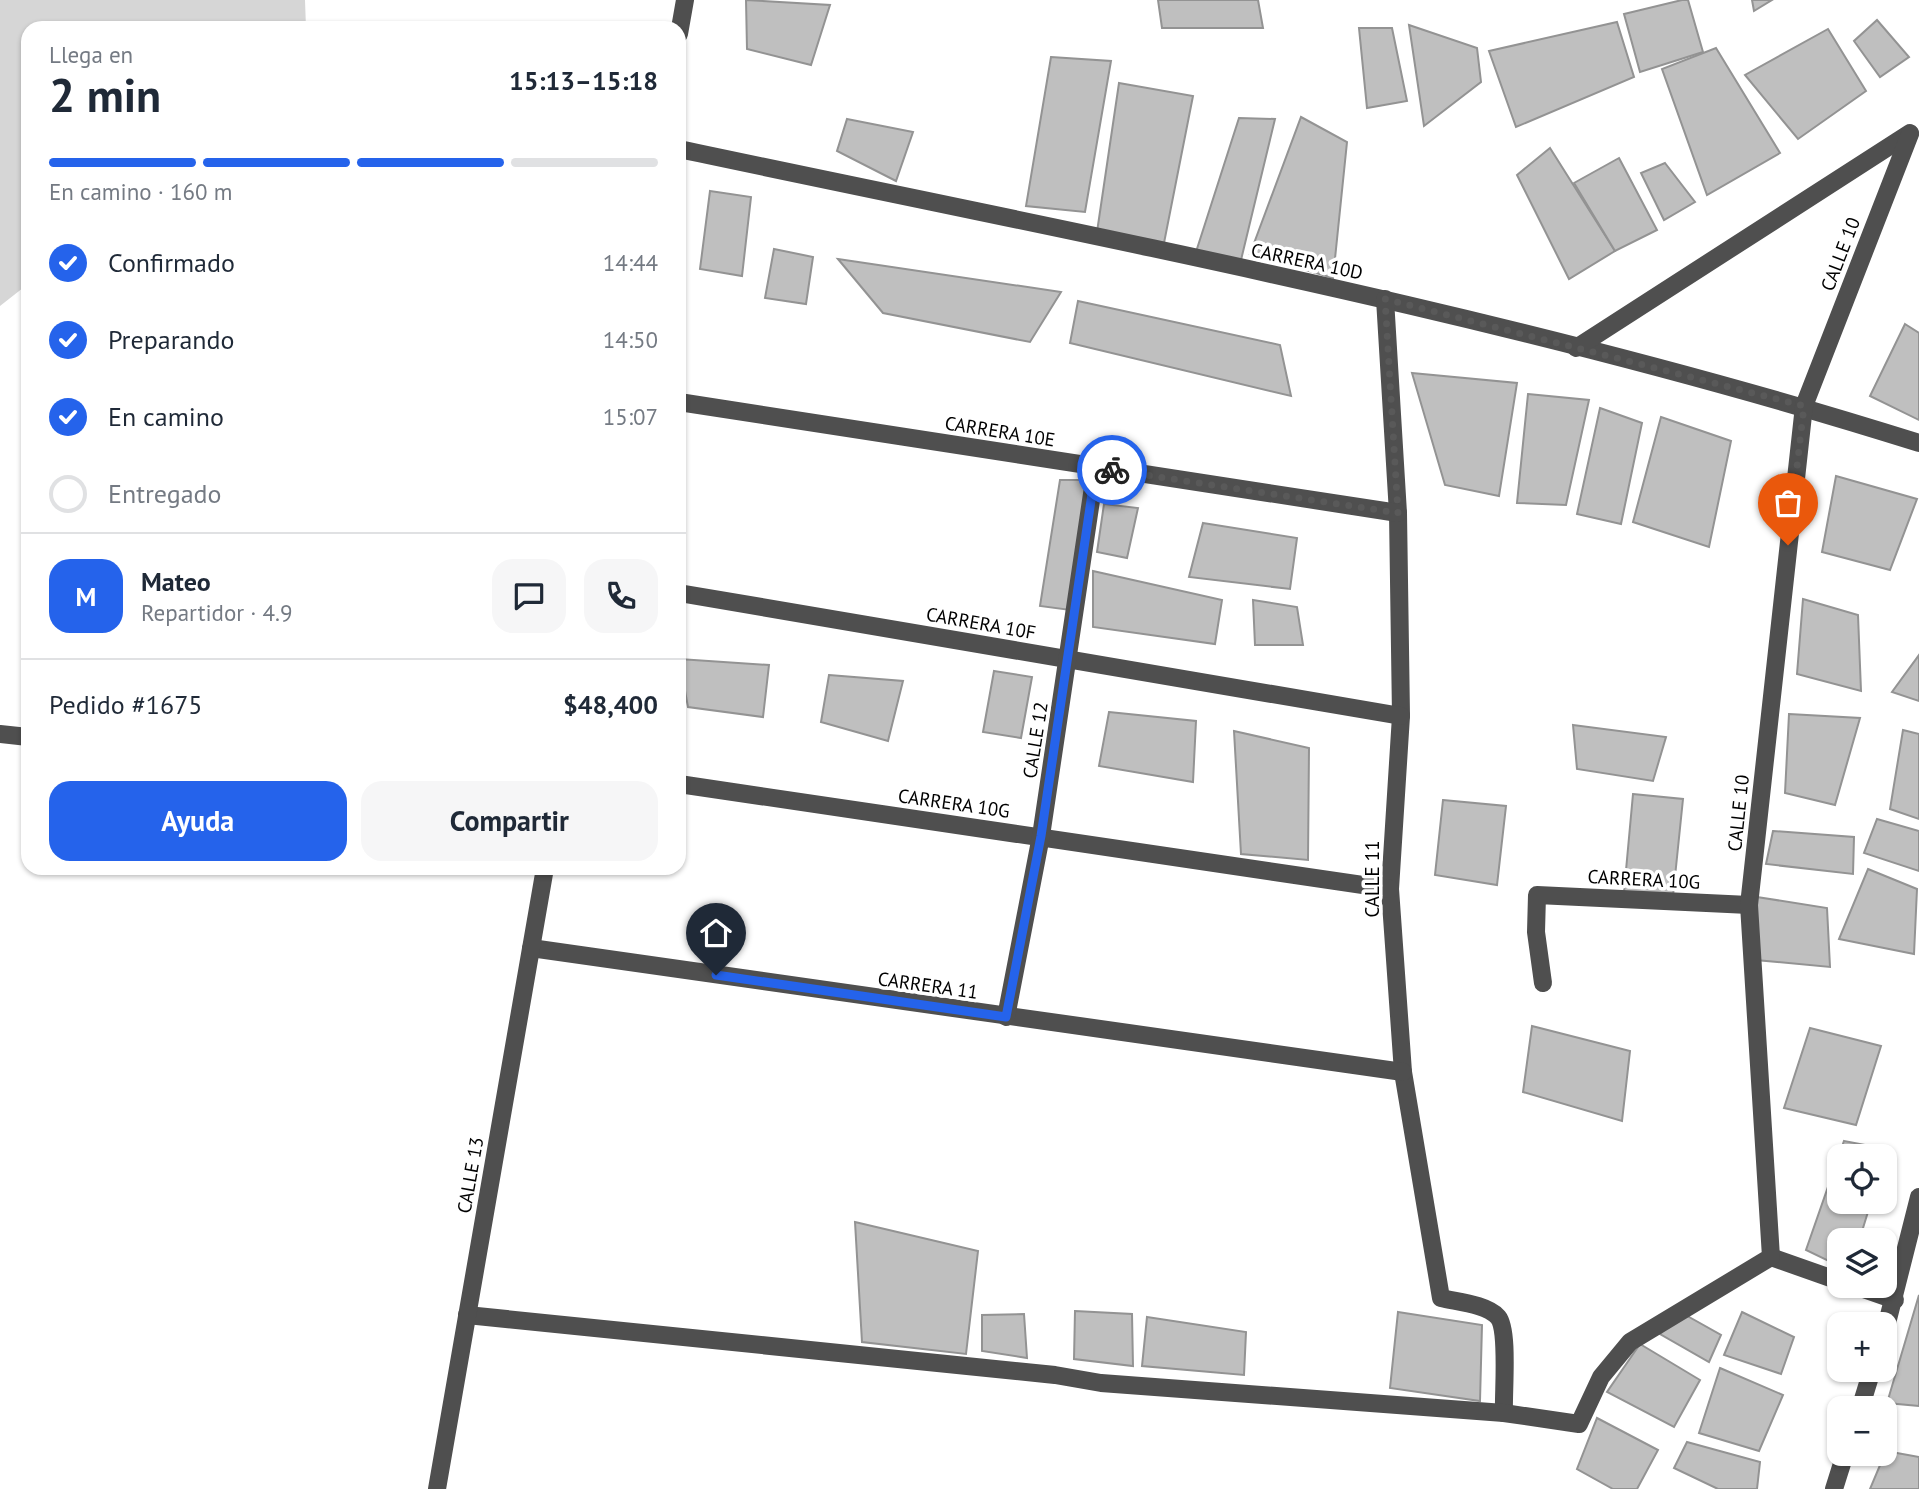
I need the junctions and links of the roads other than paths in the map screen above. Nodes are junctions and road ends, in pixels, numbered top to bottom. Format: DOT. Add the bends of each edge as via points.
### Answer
graph roads {
  1 [pos="685,0"];
  2 [pos="681,21"];
  3 [pos="1914,131"];
  4 [pos="686,150"];
  5 [pos="1385,299"];
  6 [pos="1576,348"];
  7 [pos="686,403"];
  8 [pos="1804,406"];
  9 [pos="1919,443"];
  10 [pos="1096,467"];
  11 [pos="1398,513"];
  12 [pos="686,594"];
  13 [pos="1068,659"];
  14 [pos="1401,716"];
  15 [pos="0,734"];
  16 [pos="21,736"];
  17 [pos="686,785"];
  18 [pos="1041,836"];
  19 [pos="544,875"];
  20 [pos="1390,889"];
  21 [pos="1749,905"];
  22 [pos="531,947"];
  23 [pos="1542,983"];
  24 [pos="1006,1017"];
  25 [pos="1403,1072"];
  26 [pos="1919,1197"];
  27 [pos="1911,1254"];
  28 [pos="1771,1257"];
  29 [pos="1827,1277"];
  30 [pos="1889,1298"];
  31 [pos="1895,1300"];
  32 [pos="1891,1312"];
  33 [pos="467,1315"];
  34 [pos="1504,1413"];
  35 [pos="1841,1466"];
  36 [pos="437,1489"];
  37 [pos="1834,1489"];
  1 -- 2 [label="street"];
  3 -- 6 [label="street"];
  3 -- 8 [label="street, CALLE 10"];
  4 -- 5 [label="street, CARRERA 10D"];
  5 -- 6 [label="street, CARRERA 10D"];
  5 -- 11 [label="street, CALLE 11"];
  6 -- 8 [label="street, CARRERA 10D"];
  7 -- 10 [label="street, CARRERA 10E"];
  8 -- 9 [label="street, CARRERA 10D"];
  8 -- 21 [label="street, CALLE 10"];
  10 -- 11 [label="street, CARRERA 10E"];
  10 -- 13 [label="street, CALLE 12"];
  11 -- 14 [label="street, CALLE 11"];
  12 -- 13 [label="street, CARRERA 10F"];
  13 -- 14 [label="street, CARRERA 10F"];
  13 -- 18 [label="street, CALLE 12"];
  14 -- 20 [label="street, CALLE 11"];
  15 -- 16 [label="street"];
  17 -- 18 [label="street, CARRERA 10G"];
  18 -- 20 [label="street, CARRERA 10G"];
  18 -- 24 [label="street, CALLE 12"];
  19 -- 22 [label="street, CALLE 13"];
  20 -- 25 [label="street, CALLE 11"];
  21 -- 23 [label="street, CARRERA 10G" via="1537,895"];
  21 -- 28 [label="street, CALLE 10"];
  22 -- 24 [label="street, CARRERA 11"];
  22 -- 33 [label="street, CALLE 13"];
  24 -- 25 [label="street, CARRERA 11"];
  25 -- 34 [label="street, CALLE 11" via="1441,1298 1497,1315 1504,1328"];
  26 -- 27 [label="street"];
  27 -- 31 [label="street"];
  28 -- 29 [label="street"];
  28 -- 34 [label="street" via="1630,1342 1601,1377 1579,1424"];
  30 -- 31 [label="street"];
  31 -- 32 [label="street"];
  33 -- 34 [label="street" via="1101,1383"];
  33 -- 36 [label="street, CALLE 13"];
  35 -- 37 [label="street"];
}
